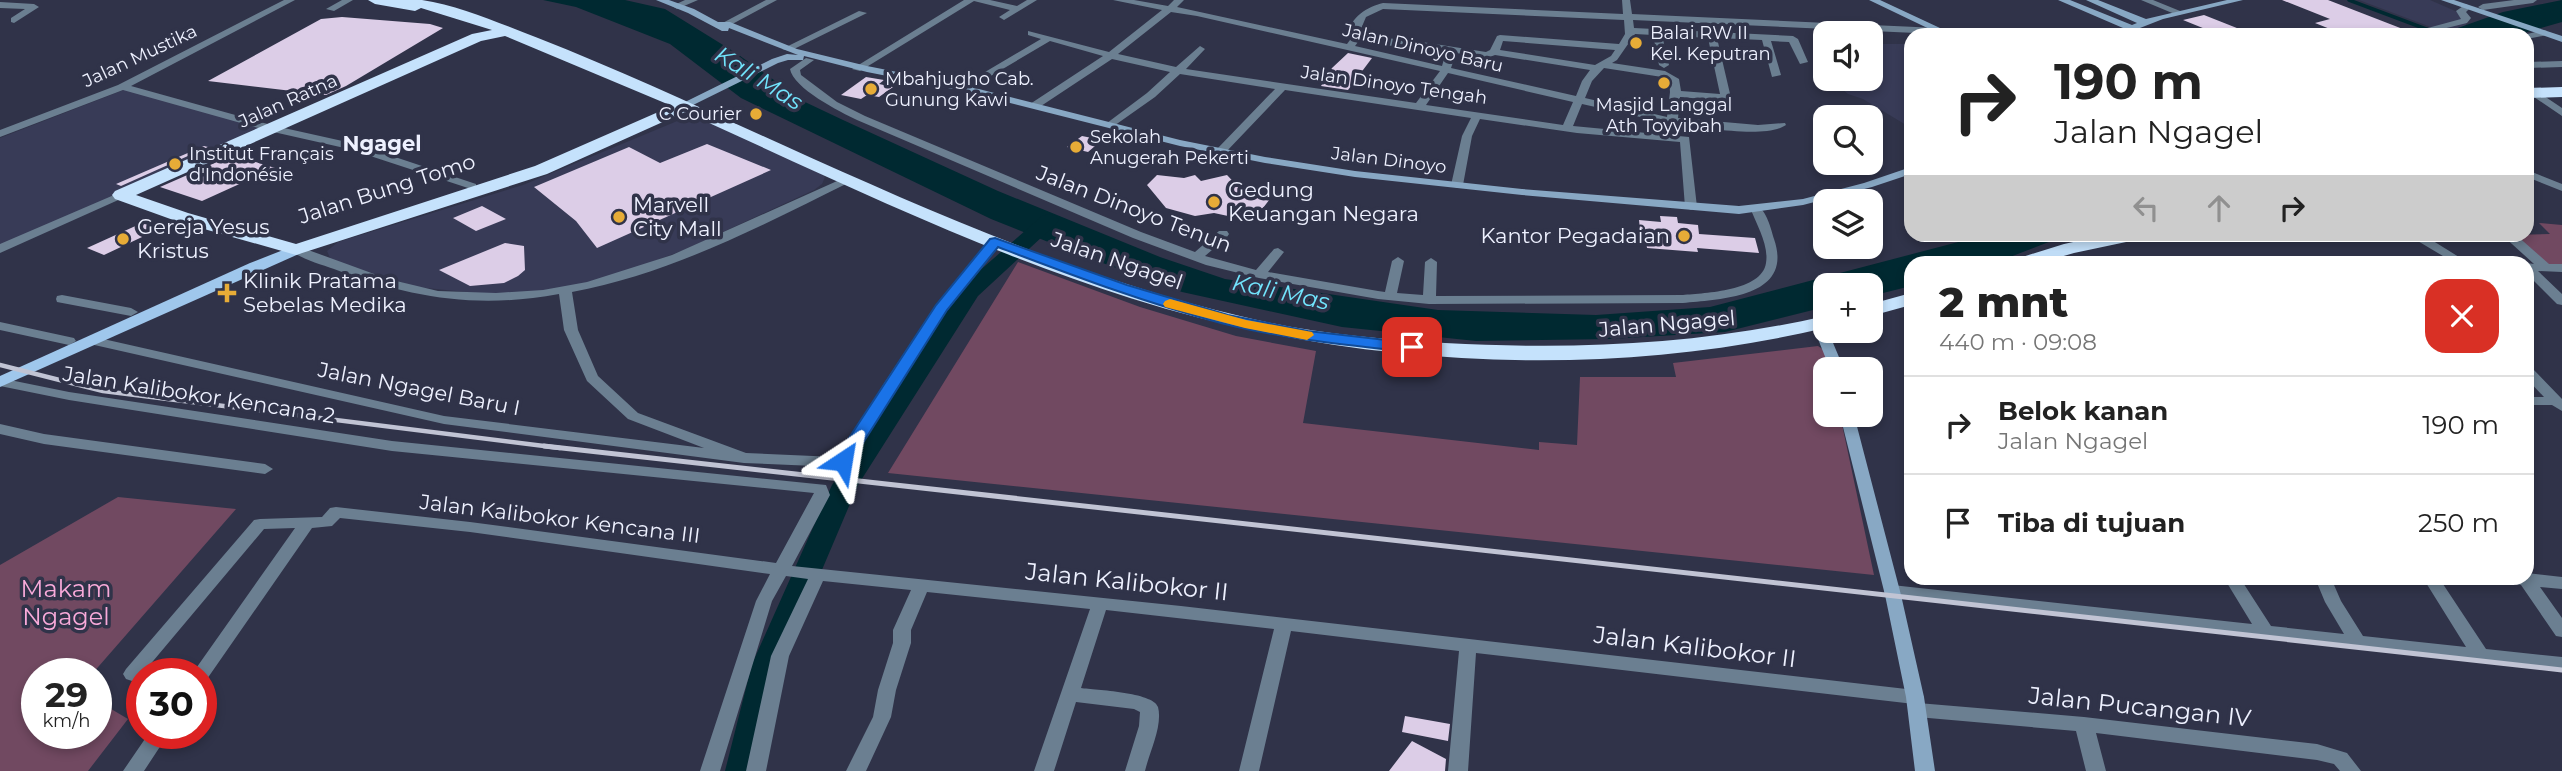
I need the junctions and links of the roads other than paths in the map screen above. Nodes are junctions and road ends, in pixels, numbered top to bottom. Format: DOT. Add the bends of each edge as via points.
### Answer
graph roads {
  1 [pos="291,0"];
  2 [pos="349,0"];
  3 [pos="375,0"];
  4 [pos="660,0"];
  5 [pos="694,0"];
  6 [pos="773,0"];
  7 [pos="970,0"];
  8 [pos="978,0"];
  9 [pos="1033,0"];
  10 [pos="1117,0"];
  11 [pos="1180,0"];
  12 [pos="1626,0"];
  13 [pos="1873,0"];
  14 [pos="2062,0"];
  15 [pos="2090,0"];
  16 [pos="2146,0"];
  17 [pos="2239,0"];
  18 [pos="2445,0"];
  19 [pos="2533,0"];
  20 [pos="398,1"];
  21 [pos="1,2"];
  22 [pos="1377,3"];
  23 [pos="1409,3"];
  24 [pos="2464,3"];
  25 [pos="677,6"];
  26 [pos="331,9"];
  27 [pos="1019,9"];
  28 [pos="1168,10"];
  29 [pos="2488,11"];
  30 [pos="863,13"];
  31 [pos="2180,13"];
  32 [pos="1628,16"];
  33 [pos="1004,18"];
  34 [pos="14,20"];
  35 [pos="2144,22"];
  36 [pos="722,25"];
  37 [pos="2129,27"];
  38 [pos="1932,28"];
  39 [pos="2437,28"];
  40 [pos="2529,28"];
  41 [pos="1904,29"];
  42 [pos="481,31"];
  43 [pos="1630,31"];
  44 [pos="508,32"];
  45 [pos="2539,32"];
  46 [pos="1031,33"];
  47 [pos="1657,33"];
  48 [pos="2561,35"];
  49 [pos="1712,36"];
  50 [pos="1746,37"];
  51 [pos="1049,38"];
  52 [pos="1766,38"];
  53 [pos="1352,43"];
  54 [pos="1619,47"];
  55 [pos="1200,49"];
  56 [pos="1452,49"];
  57 [pos="1745,49"];
  58 [pos="1494,52"];
  59 [pos="777,55"];
  60 [pos="1110,55"];
  61 [pos="809,60"];
  62 [pos="1803,62"];
  63 [pos="2562,64"];
  64 [pos="1664,65"];
  65 [pos="2534,65"];
  66 [pos="1600,66"];
  67 [pos="862,68"];
  68 [pos="1446,69"];
  69 [pos="1178,71"];
  70 [pos="1776,75"];
  71 [pos="122,87"];
  72 [pos="1282,87"];
  73 [pos="963,88"];
  74 [pos="2562,92"];
  75 [pos="2534,93"];
  76 [pos="1675,94"];
  77 [pos="2534,95"];
  78 [pos="1579,99"];
  79 [pos="682,103"];
  80 [pos="1034,106"];
  81 [pos="1419,107"];
  82 [pos="2562,113"];
  83 [pos="1477,115"];
  84 [pos="1672,121"];
  85 [pos="1111,125"];
  86 [pos="1781,125"];
  87 [pos="1567,128"];
  88 [pos="273,129"];
  89 [pos="0,134"];
  90 [pos="1674,137"];
  91 [pos="1221,151"];
  92 [pos="2534,171"];
  93 [pos="1904,172"];
  94 [pos="846,180"];
  95 [pos="471,186"];
  96 [pos="1457,186"];
  97 [pos="2562,188"];
  98 [pos="121,195"];
  99 [pos="1692,207"];
  100 [pos="1757,210"];
  101 [pos="1223,234"];
  102 [pos="2094,242"];
  103 [pos="2426,242"];
  104 [pos="2516,242"];
  105 [pos="999,243"];
  106 [pos="290,248"];
  107 [pos="0,249"];
  108 [pos="1278,252"];
  109 [pos="2045,256"];
  110 [pos="2450,256"];
  111 [pos="2532,256"];
  112 [pos="1197,257"];
  113 [pos="2534,257"];
  114 [pos="1398,261"];
  115 [pos="1431,262"];
  116 [pos="2534,267"];
  117 [pos="2545,267"];
  118 [pos="2562,268"];
  119 [pos="1259,274"];
  120 [pos="2534,274"];
  121 [pos="565,291"];
  122 [pos="1390,297"];
  123 [pos="62,299"];
  124 [pos="1429,300"];
  125 [pos="1904,301"];
  126 [pos="2562,301"];
  127 [pos="1883,307"];
  128 [pos="131,312"];
  129 [pos="1813,325"];
  130 [pos="0,326"];
  131 [pos="90,340"];
  132 [pos="69,341"];
  133 [pos="0,373"];
  134 [pos="2534,378"];
  135 [pos="0,382"];
  136 [pos="2534,402"];
  137 [pos="2559,404"];
  138 [pos="1850,427"];
  139 [pos="0,429"];
  140 [pos="744,458"];
  141 [pos="265,469"];
  142 [pos="307,523"];
  143 [pos="781,568"];
  144 [pos="809,573"];
  145 [pos="2534,580"];
  146 [pos="2562,583"];
  147 [pos="922,585"];
  148 [pos="2236,585"];
  149 [pos="2326,585"];
  150 [pos="2435,585"];
  151 [pos="2530,585"];
  152 [pos="1892,591"];
  153 [pos="1100,603"];
  154 [pos="1284,624"];
  155 [pos="2562,631"];
  156 [pos="2266,632"];
  157 [pos="2357,641"];
  158 [pos="1468,645"];
  159 [pos="2481,656"];
  160 [pos="146,658"];
  161 [pos="212,658"];
  162 [pos="2562,664"];
  163 [pos="1069,694"];
  164 [pos="1916,704"];
  165 [pos="2084,724"];
  166 [pos="149,749"];
  167 [pos="133,771"];
  168 [pos="710,771"];
  169 [pos="756,771"];
  170 [pos="856,771"];
  171 [pos="1044,771"];
  172 [pos="1135,771"];
  173 [pos="1249,771"];
  174 [pos="1458,771"];
  175 [pos="1925,771"];
  176 [pos="2096,771"];
  177 [pos="2351,771"];
  1 -- 71 [label="street, Jalan Mustika"];
  2 -- 26 [label="street"];
  3 -- 20 [label="highway"];
  4 -- 25 [label="main road"];
  5 -- 25 [label="street"];
  6 -- 36 [label="street"];
  7 -- 67 [label="street"];
  8 -- 27 [label="street"];
  9 -- 27 [label="street"];
  10 -- 28 [label="street, Jalan Dinoyo Baru"];
  11 -- 28 [label="street"];
  12 -- 32 [label="street"];
  13 -- 38 [label="main road"];
  14 -- 37 [label="main road"];
  15 -- 35 [label="main road"];
  16 -- 31 [label="street"];
  17 -- 31 [label="main road"];
  18 -- 24 [label="main road"];
  19 -- 29 [label="street"];
  20 -- 42 [label="highway" via="438,9"];
  21 -- 34 [label="street" via="34,7"];
  22 -- 23 [label="street"];
  22 -- 53 [label="street" via="1358,19"];
  23 -- 32 [label="street"];
  24 -- 29 [label="main road"];
  24 -- 39 [label="street" via="2465,21"];
  25 -- 36 [label="main road"];
  27 -- 33 [label="street"];
  28 -- 53 [label="street, Jalan Dinoyo Baru"];
  28 -- 60 [label="street"];
  29 -- 40 [label="main road"];
  30 -- 59 [label="street"];
  31 -- 35 [label="main road"];
  32 -- 41 [label="street"];
  32 -- 43 [label="street"];
  35 -- 37 [label="main road"];
  36 -- 59 [label="main road"];
  42 -- 44 [label="highway, Jalan Ratna"];
  42 -- 88 [label="highway, Jalan Ratna"];
  43 -- 47 [label="street"];
  43 -- 54 [label="street"];
  44 -- 79 [label="highway, Jalan Ngagel"];
  45 -- 48 [label="main road"];
  46 -- 51 [label="street, Jalan Dinoyo Tengah"];
  47 -- 49 [label="street"];
  47 -- 64 [label="street"];
  49 -- 50 [label="street"];
  49 -- 76 [label="street" via="1726,98"];
  50 -- 52 [label="street"];
  50 -- 57 [label="street"];
  51 -- 60 [label="street, Jalan Dinoyo Tengah"];
  51 -- 73 [label="street"];
  52 -- 62 [label="street" via="1793,39"];
  52 -- 70 [label="street"];
  53 -- 56 [label="street"];
  53 -- 68 [label="street, Jalan Dinoyo Baru"];
  54 -- 58 [label="street" via="1502,38"];
  54 -- 66 [label="street" via="1614,58"];
  55 -- 69 [label="street"];
  56 -- 58 [label="street"];
  56 -- 68 [label="street"];
  58 -- 66 [label="street"];
  59 -- 61 [label="main road, Jalan Dinoyo"];
  59 -- 67 [label="main road, Jalan Dinoyo"];
  59 -- 79 [label="main road, Jalan Bung Tomo"];
  60 -- 69 [label="street, Jalan Dinoyo Tengah"];
  60 -- 80 [label="street"];
  61 -- 67 [label="main road, Jalan Dinoyo"];
  61 -- 112 [label="street, Jalan Dinoyo Tenun" via="795,69 796,76 861,118"];
  63 -- 65 [label="street"];
  66 -- 76 [label="street" via="1667,75 1675,81"];
  66 -- 78 [label="street"];
  67 -- 73 [label="main road, Jalan Dinoyo"];
  68 -- 78 [label="street, Jalan Dinoyo Baru"];
  68 -- 81 [label="street"];
  69 -- 72 [label="street, Jalan Dinoyo Tengah"];
  69 -- 85 [label="street"];
  71 -- 88 [label="street"];
  71 -- 89 [label="street, Jalan Mustika"];
  72 -- 81 [label="street, Jalan Dinoyo Tengah"];
  72 -- 91 [label="street"];
  73 -- 80 [label="main road, Jalan Dinoyo"];
  74 -- 75 [label="highway"];
  76 -- 84 [label="street"];
  77 -- 82 [label="street"];
  78 -- 84 [label="street, Jalan Dinoyo Baru"];
  78 -- 87 [label="street"];
  79 -- 94 [label="highway, Jalan Ngagel"];
  79 -- 95 [label="highway, Jalan Bung Tomo"];
  79 -- 106 [label="highway, Jalan Bung Tomo" via="541,170"];
  80 -- 85 [label="main road, Jalan Dinoyo"];
  81 -- 83 [label="street, Jalan Dinoyo Tengah"];
  83 -- 87 [label="street, Jalan Dinoyo Tengah"];
  83 -- 96 [label="street" via="1467,136"];
  84 -- 86 [label="street, Jalan Dinoyo Baru" via="1758,128"];
  84 -- 90 [label="street"];
  85 -- 91 [label="main road, Jalan Dinoyo"];
  87 -- 90 [label="street, Jalan Dinoyo Tengah"];
  88 -- 95 [label="street" via="352,146"];
  88 -- 98 [label="highway, Jalan Ratna"];
  90 -- 99 [label="street" via="1687,141"];
  91 -- 96 [label="main road, Jalan Dinoyo"];
  92 -- 97 [label="street"];
  93 -- 100 [label="main road, Jalan Dinoyo" via="1844,192"];
  94 -- 105 [label="highway, Jalan Ngagel"];
  94 -- 121 [label="street" via="682,256"];
  95 -- 106 [label="highway, Jalan Bung Tomo"];
  96 -- 99 [label="main road, Jalan Dinoyo"];
  98 -- 106 [label="highway"];
  98 -- 107 [label="street, Jalan Ratna"];
  99 -- 100 [label="main road, Jalan Dinoyo"];
  100 -- 124 [label="street, Jalan Dinoyo Tenun" via="1772,269 1764,280 1743,289 1683,299 1481,295"];
  101 -- 112 [label="street"];
  102 -- 109 [label="highway"];
  103 -- 110 [label="street"];
  104 -- 111 [label="street"];
  105 -- 129 [label="highway, Jalan Ngagel" via="1225,319 1381,345 1549,353 1679,349 1723,345"];
  105 -- 140 [label="street" via="941,308 843,461"];
  106 -- 121 [label="street" via="383,282 438,295"];
  106 -- 128 [label="main road, Jalan Bung Tomo"];
  106 -- 131 [label="main road, Jalan Bung Tomo"];
  108 -- 119 [label="street"];
  112 -- 119 [label="street, Jalan Dinoyo Tenun"];
  113 -- 117 [label="street"];
  114 -- 122 [label="street"];
  115 -- 124 [label="street"];
  116 -- 117 [label="street"];
  117 -- 118 [label="street"];
  119 -- 122 [label="street, Jalan Dinoyo Tenun"];
  120 -- 126 [label="street"];
  121 -- 140 [label="street" via="571,330 592,378 602,389 639,420"];
  122 -- 124 [label="street, Jalan Dinoyo Tenun"];
  123 -- 128 [label="street"];
  125 -- 127 [label="highway"];
  128 -- 132 [label="main road, Jalan Bung Tomo"];
  130 -- 132 [label="street"];
  131 -- 135 [label="main road, Jalan Bung Tomo"];
  131 -- 140 [label="street, Jalan Ngagel Baru I" via="444,420"];
  132 -- 133 [label="main road, Jalan Bung Tomo"];
  134 -- 137 [label="street"];
  135 -- 143 [label="street, Jalan Kalibokor Kencana 2" via="69,397 392,446 821,489 822,495"];
  136 -- 137 [label="street"];
  138 -- 152 [label="main road"];
  139 -- 141 [label="street"];
  142 -- 143 [label="street, Jalan Kalibokor Kencana III" via="326,522 335,513"];
  142 -- 160 [label="street" via="260,524"];
  142 -- 161 [label="street"];
  143 -- 144 [label="street, Jalan Kalibokor II"];
  143 -- 168 [label="street" via="744,658"];
  144 -- 147 [label="street, Jalan Kalibokor II"];
  144 -- 169 [label="street" via="780,656"];
  145 -- 146 [label="street"];
  147 -- 153 [label="street, Jalan Kalibokor II"];
  147 -- 170 [label="street" via="902,630 882,717"];
  148 -- 156 [label="street"];
  149 -- 157 [label="street"];
  150 -- 159 [label="street"];
  151 -- 155 [label="street"];
  152 -- 156 [label="street"];
  152 -- 164 [label="main road"];
  153 -- 154 [label="street, Jalan Kalibokor II"];
  153 -- 163 [label="street"];
  154 -- 158 [label="street, Jalan Kalibokor II"];
  154 -- 173 [label="street"];
  156 -- 157 [label="street"];
  157 -- 159 [label="street"];
  158 -- 164 [label="street, Jalan Kalibokor II"];
  158 -- 174 [label="street"];
  159 -- 162 [label="street"];
  163 -- 171 [label="street"];
  163 -- 172 [label="street" via="1137,702 1149,708"];
  164 -- 165 [label="street, Jalan Pucangan IV"];
  164 -- 175 [label="main road"];
  165 -- 176 [label="street"];
  165 -- 177 [label="street, Jalan Pucangan IV" via="2317,752 2340,758"];
  166 -- 167 [label="street"];
}
